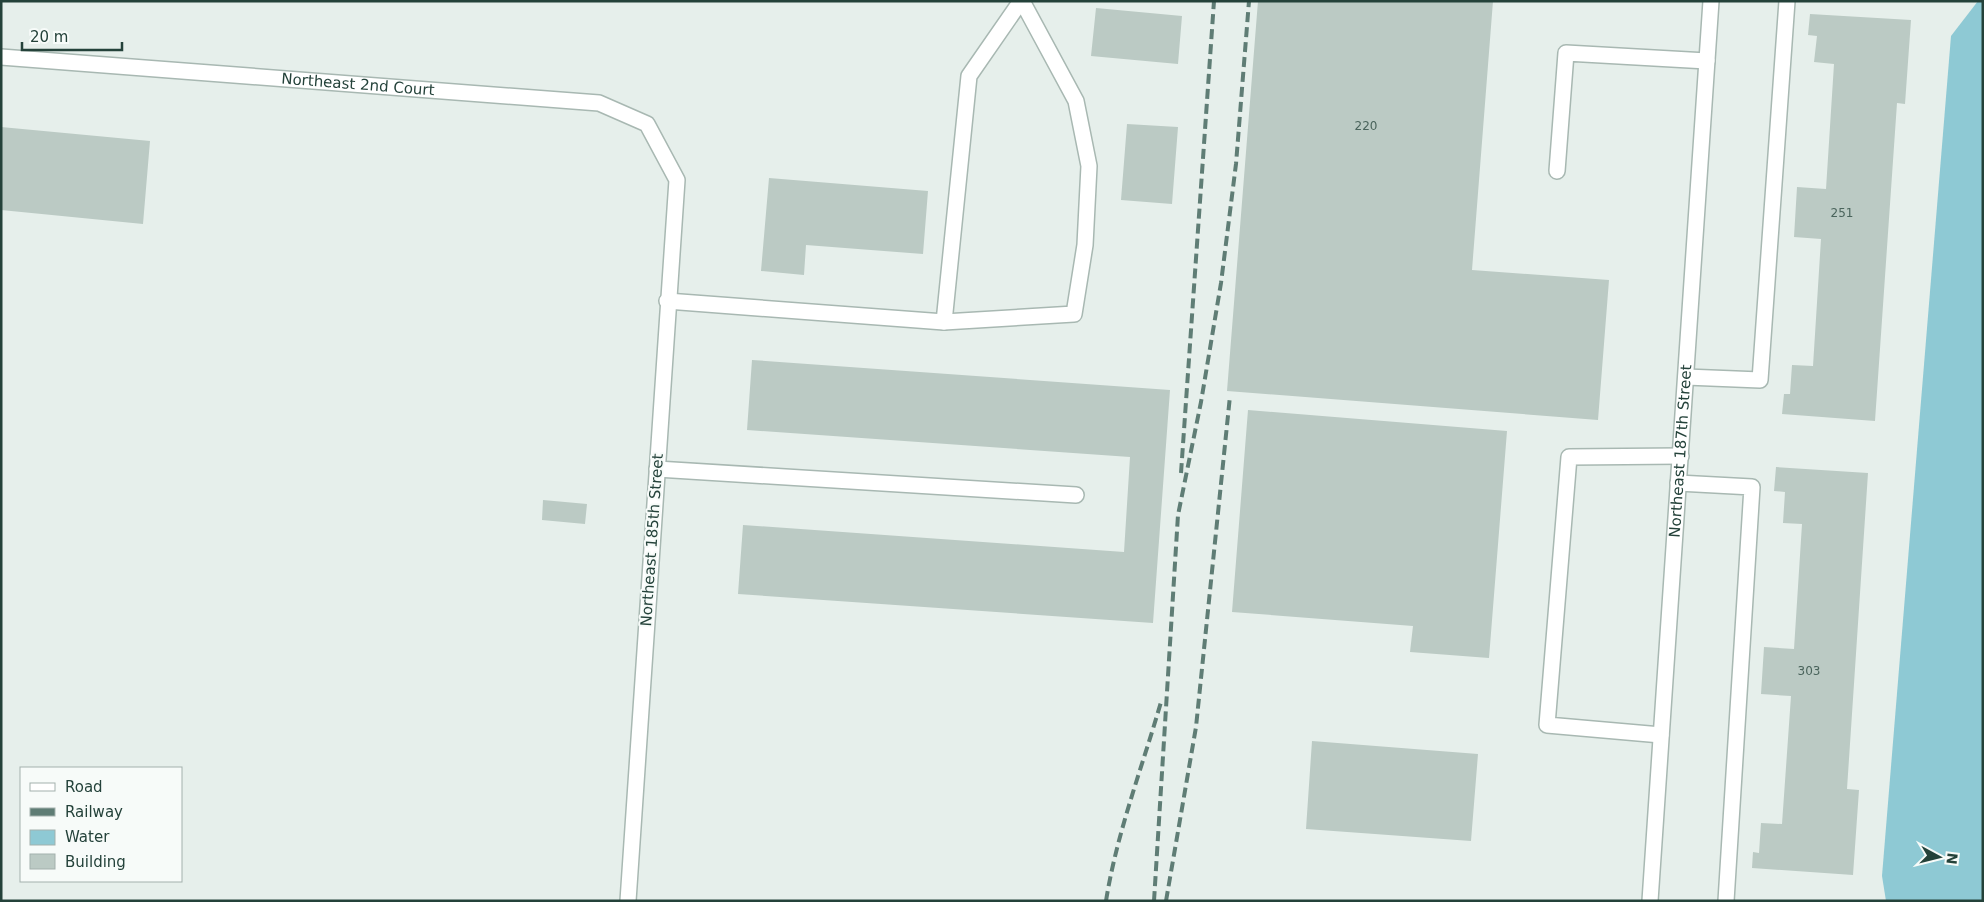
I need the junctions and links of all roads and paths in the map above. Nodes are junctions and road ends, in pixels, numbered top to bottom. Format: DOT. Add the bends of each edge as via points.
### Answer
graph roads {
  1 [pos="1022,1"];
  2 [pos="1711,1"];
  3 [pos="1787,1"];
  4 [pos="1,57"];
  5 [pos="1707,61"];
  6 [pos="1557,171"];
  7 [pos="677,180"];
  8 [pos="667,301"];
  9 [pos="944,322"];
  10 [pos="1686,377"];
  11 [pos="1681,456"];
  12 [pos="657,469"];
  13 [pos="1678,484"];
  14 [pos="1076,495"];
  15 [pos="1661,735"];
  16 [pos="628,901"];
  17 [pos="1650,901"];
  18 [pos="1726,901"];
  1 -- 9 [label="street" via="969,76"];
  1 -- 9 [label="street" via="1076,101 1089,166 1085,245 1074,314"];
  2 -- 5 [label="street, Northeast 187th Street"];
  3 -- 10 [label="street" via="1760,380"];
  4 -- 7 [label="street, Northeast 2nd Court" via="600,103 646,124"];
  5 -- 6 [label="street" via="1566,53"];
  5 -- 10 [label="street, Northeast 187th Street"];
  7 -- 8 [label="street, Northeast 185th Street"];
  8 -- 9 [label="street"];
  8 -- 12 [label="street, Northeast 185th Street"];
  10 -- 11 [label="street, Northeast 187th Street"];
  11 -- 13 [label="street, Northeast 187th Street"];
  11 -- 15 [label="street" via="1569,458 1547,724"];
  12 -- 14 [label="street"];
  12 -- 16 [label="street, Northeast 185th Street"];
  13 -- 15 [label="street, Northeast 187th Street"];
  13 -- 18 [label="street" via="1752,487"];
  15 -- 17 [label="street, Northeast 187th Street"];
}
